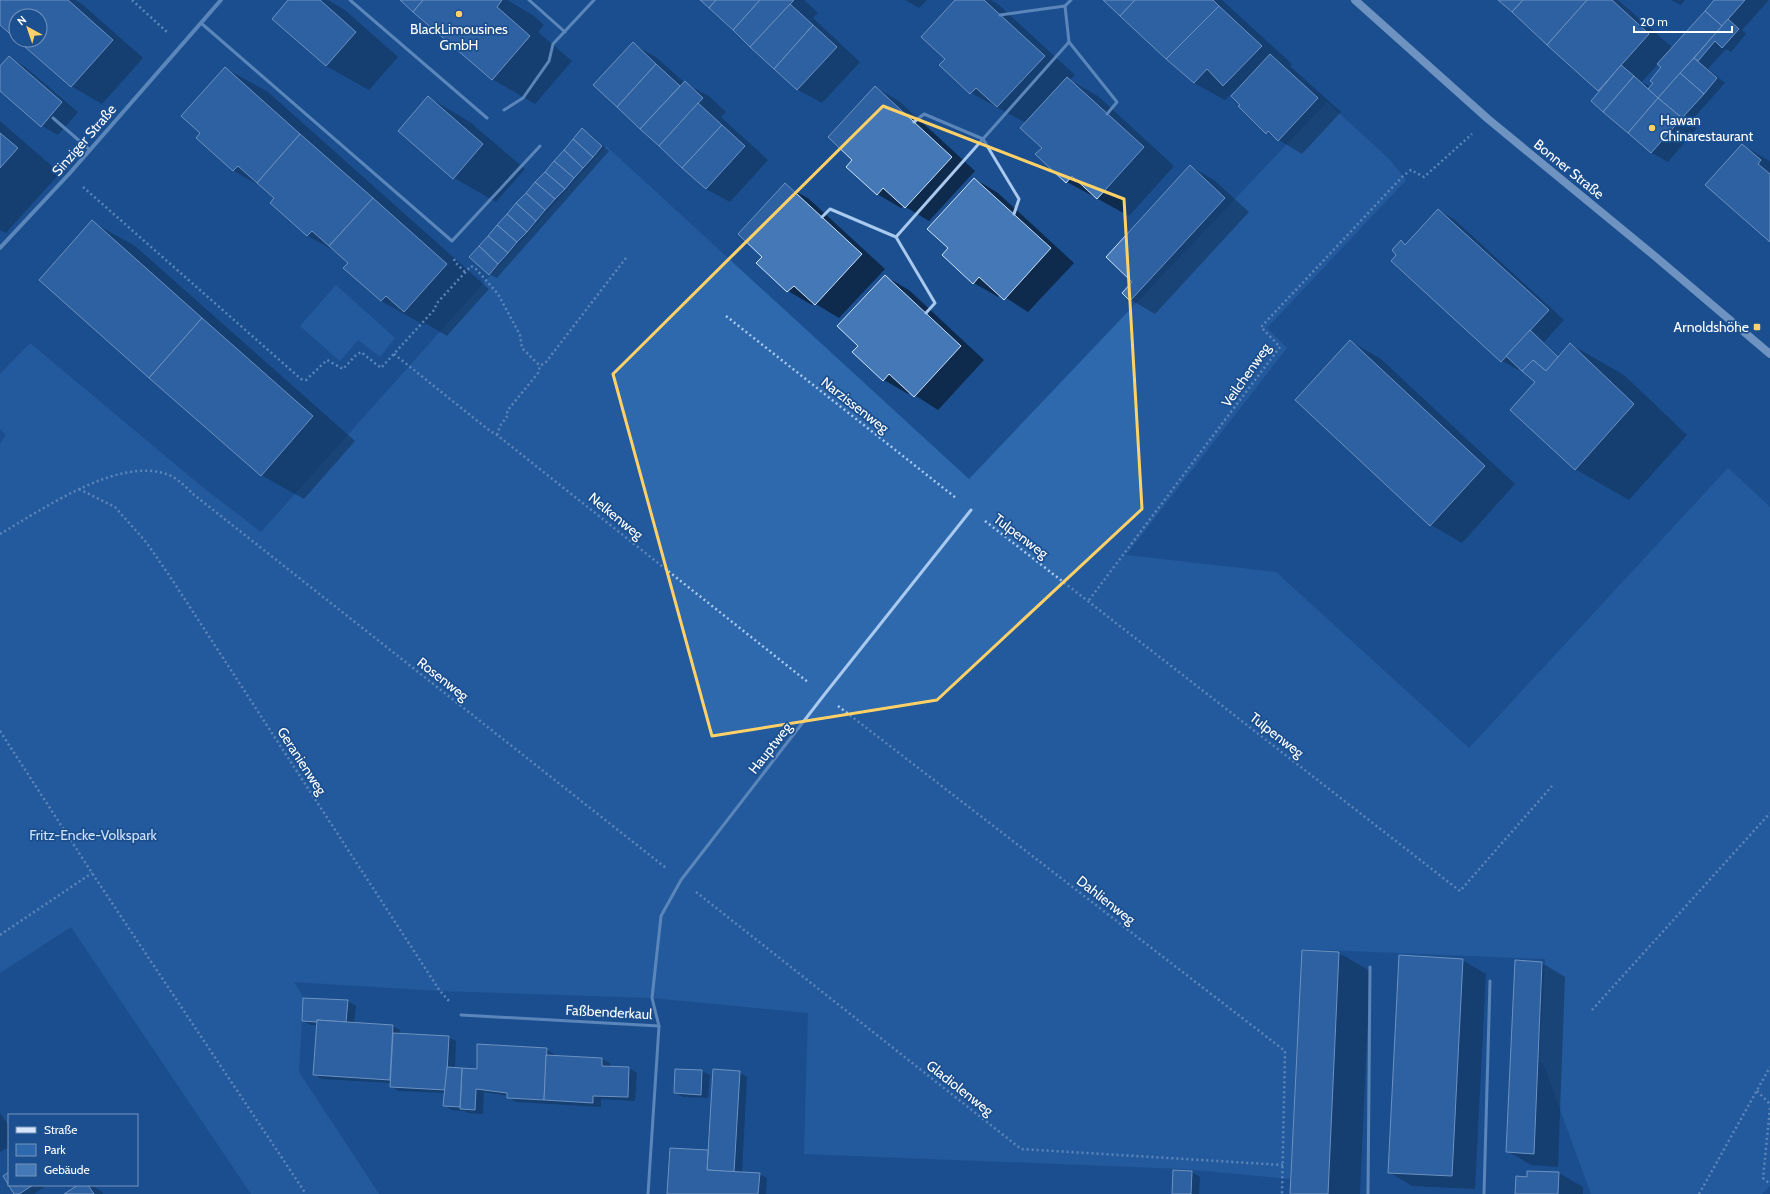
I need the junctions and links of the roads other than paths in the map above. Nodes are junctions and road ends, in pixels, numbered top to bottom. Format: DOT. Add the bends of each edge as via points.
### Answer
graph roads {
  1 [pos="221,0"];
  2 [pos="350,0"];
  3 [pos="529,0"];
  4 [pos="594,0"];
  5 [pos="1070,0"];
  6 [pos="1355,0"];
  7 [pos="1065,6"];
  8 [pos="1000,15"];
  9 [pos="201,24"];
  10 [pos="565,32"];
  11 [pos="1069,42"];
  12 [pos="504,110"];
  13 [pos="1107,114"];
  14 [pos="53,118"];
  15 [pos="487,118"];
  16 [pos="914,122"];
  17 [pos="983,139"];
  18 [pos="540,146"];
  19 [pos="90,150"];
  20 [pos="1014,214"];
  21 [pos="822,217"];
  22 [pos="896,237"];
  23 [pos="0,248"];
  24 [pos="926,313"];
  25 [pos="1770,354"];
  26 [pos="971,510"];
  27 [pos="1370,967"];
  28 [pos="1490,981"];
  29 [pos="461,1014"];
  30 [pos="659,1026"];
  31 [pos="648,1194"];
  32 [pos="1368,1194"];
  33 [pos="1484,1194"];
  1 -- 9 [label="street, Sinziger Straße"];
  2 -- 15 [label="lane"];
  3 -- 10 [label="lane"];
  4 -- 10 [label="lane"];
  5 -- 7 [label="lane"];
  6 -- 25 [label="main road, Bonner Straße" via="1488,119 1651,252"];
  7 -- 8 [label="lane"];
  7 -- 11 [label="lane"];
  9 -- 18 [label="lane" via="452,241"];
  9 -- 19 [label="street, Sinziger Straße"];
  10 -- 12 [label="lane" via="553,44 549,61 523,98"];
  11 -- 13 [label="lane" via="1117,102"];
  11 -- 17 [label="lane"];
  14 -- 19 [label="lane"];
  16 -- 17 [label="lane" via="924,114"];
  17 -- 20 [label="lane" via="1019,199"];
  17 -- 22 [label="lane"];
  19 -- 23 [label="street, Sinziger Straße"];
  21 -- 22 [label="lane" via="830,209"];
  22 -- 24 [label="lane" via="935,303"];
  26 -- 30 [label="lane, Hauptweg" via="681,880 661,916 652,998"];
  27 -- 32 [label="lane"];
  28 -- 33 [label="lane"];
  29 -- 30 [label="lane, Faßbenderkaul"];
  30 -- 31 [label="lane, Faßbenderkaul"];
}
